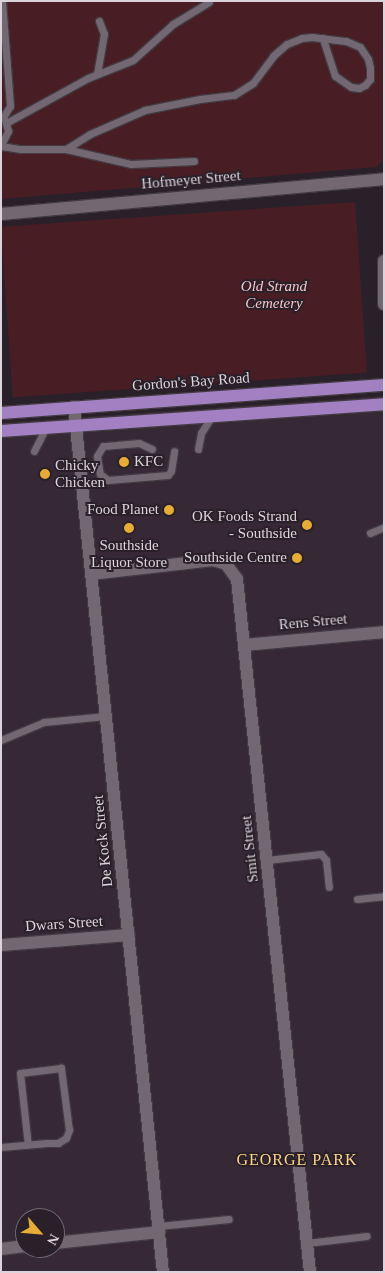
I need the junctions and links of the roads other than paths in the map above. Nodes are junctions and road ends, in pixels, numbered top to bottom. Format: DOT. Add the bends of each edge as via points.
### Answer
graph roads {
  1 [pos="2,1"];
  2 [pos="209,2"];
  3 [pos="99,21"];
  4 [pos="323,38"];
  5 [pos="97,74"];
  6 [pos="3,118"];
  7 [pos="1,146"];
  8 [pos="66,149"];
  9 [pos="194,161"];
  10 [pos="384,179"];
  11 [pos="1,214"];
  12 [pos="384,263"];
  13 [pos="384,303"];
  14 [pos="384,386"];
  15 [pos="384,404"];
  16 [pos="74,407"];
  17 [pos="1,413"];
  18 [pos="212,416"];
  19 [pos="76,424"];
  20 [pos="46,427"];
  21 [pos="1,431"];
  22 [pos="152,449"];
  23 [pos="198,449"];
  24 [pos="34,451"];
  25 [pos="174,451"];
  26 [pos="384,526"];
  27 [pos="384,533"];
  28 [pos="90,574"];
  29 [pos="384,632"];
  30 [pos="245,645"];
  31 [pos="106,716"];
  32 [pos="1,740"];
  33 [pos="267,860"];
  34 [pos="329,887"];
  35 [pos="384,896"];
  36 [pos="357,899"];
  37 [pos="129,935"];
  38 [pos="1,945"];
  39 [pos="28,1145"];
  40 [pos="1,1146"];
  41 [pos="229,1219"];
  42 [pos="159,1229"];
  43 [pos="366,1236"];
  44 [pos="65,1242"];
  45 [pos="307,1243"];
  46 [pos="15,1247"];
  47 [pos="1,1249"];
  48 [pos="164,1272"];
  49 [pos="310,1272"];
  1 -- 6 [label="lane" via="10,106"];
  2 -- 5 [label="lane" via="167,28 133,60"];
  3 -- 5 [label="lane" via="104,34"];
  4 -- 4 [label="lane" via="335,76 351,87 365,85 370,79 370,68 362,50 346,41"];
  4 -- 8 [label="lane" via="302,38 287,44 273,56 253,83 234,95 145,110 90,134"];
  5 -- 6 [label="lane"];
  6 -- 7 [label="lane" via="8,131"];
  7 -- 8 [label="lane"];
  8 -- 9 [label="lane" via="136,164"];
  10 -- 11 [label="street, Hofmeyer Street"];
  12 -- 13 [label="street"];
  14 -- 16 [label="main road, Gordon's Bay Road"];
  15 -- 18 [label="main road"];
  16 -- 17 [label="main road, Gordon's Bay Road"];
  16 -- 19 [label="street, De Kock Street"];
  18 -- 19 [label="main road"];
  18 -- 23 [label="lane" via="201,433"];
  19 -- 20 [label="main road"];
  19 -- 28 [label="street, De Kock Street"];
  20 -- 21 [label="main road"];
  20 -- 24 [label="lane"];
  22 -- 25 [label="lane" via="139,443 103,446 97,456 100,474 108,480 168,475"];
  26 -- 27 [label="lane" via="370,533"];
  28 -- 30 [label="street, Smit Street" via="207,560 226,564 237,579"];
  28 -- 31 [label="street, De Kock Street"];
  29 -- 30 [label="street, Rens Street"];
  30 -- 33 [label="street, Smit Street"];
  31 -- 32 [label="lane" via="44,722"];
  31 -- 37 [label="street, De Kock Street"];
  33 -- 34 [label="lane" via="321,854 326,860"];
  33 -- 45 [label="street, Smit Street"];
  35 -- 36 [label="lane"];
  37 -- 38 [label="street, Dwars Street"];
  37 -- 42 [label="street, De Kock Street"];
  39 -- 39 [label="lane" via="58,1143 68,1134 61,1068 20,1073"];
  39 -- 40 [label="lane"];
  41 -- 42 [label="lane"];
  42 -- 44 [label="street"];
  42 -- 48 [label="street, De Kock Street"];
  43 -- 45 [label="lane"];
  45 -- 49 [label="street, Smit Street"];
  46 -- 47 [label="street"];
}
